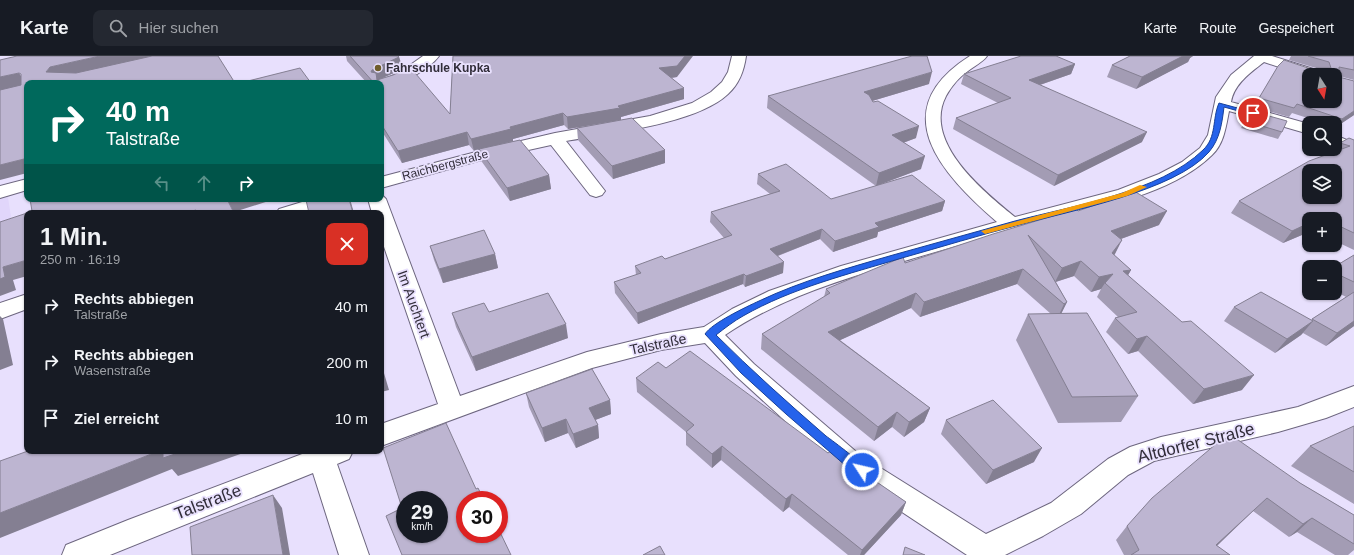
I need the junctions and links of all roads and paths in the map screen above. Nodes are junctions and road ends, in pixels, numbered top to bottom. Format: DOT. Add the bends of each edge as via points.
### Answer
graph roads {
  1 [pos="432,56"];
  2 [pos="739,56"];
  3 [pos="980,56"];
  4 [pos="1262,56"];
  5 [pos="1302,70"];
  6 [pos="384,85"];
  7 [pos="1222,104"];
  8 [pos="1302,127"];
  9 [pos="556,138"];
  10 [pos="1342,143"];
  11 [pos="1354,149"];
  12 [pos="384,182"];
  13 [pos="24,185"];
  14 [pos="596,191"];
  15 [pos="0,192"];
  16 [pos="321,202"];
  17 [pos="296,210"];
  18 [pos="384,219"];
  19 [pos="1011,224"];
  20 [pos="24,302"];
  21 [pos="0,311"];
  22 [pos="710,334"];
  23 [pos="1348,406"];
  24 [pos="452,409"];
  25 [pos="384,434"];
  26 [pos="1222,435"];
  27 [pos="1247,452"];
  28 [pos="331,454"];
  29 [pos="986,553"];
  30 [pos="77,555"];
  31 [pos="354,555"];
  1 -- 6 [label="street" via="404,76"];
  2 -- 9 [label="street, Raichbergstraße" via="738,70 730,83 701,105 659,119"];
  3 -- 19 [label="street" via="953,76 937,97 932,115 935,134 943,155 961,180"];
  4 -- 5 [label="street"];
  4 -- 7 [label="street, Talstraße" via="1238,76"];
  7 -- 8 [label="street"];
  7 -- 19 [label="street, Talstraße" via="1216,135 1206,151 1188,166 1125,194"];
  9 -- 12 [label="street, Raichbergstraße" via="503,149"];
  9 -- 14 [label="street"];
  10 -- 11 [label="street"];
  13 -- 15 [label="street"];
  16 -- 17 [label="street"];
  18 -- 24 [label="street, Im Auchtert"];
  19 -- 22 [label="street, Talstraße" via="848,271 777,296 740,314"];
  20 -- 21 [label="street"];
  22 -- 24 [label="street, Talstraße" via="661,342 587,361"];
  22 -- 29 [label="street" via="745,370 850,462"];
  23 -- 26 [label="street, Altdorfer Straße"];
  24 -- 25 [label="street, Talstraße"];
  26 -- 27 [label="street"];
  26 -- 29 [label="street, Altdorfer Straße" via="1138,455 1115,468 1061,512"];
  28 -- 30 [label="street, Talstraße"];
  28 -- 31 [label="street"];
}
